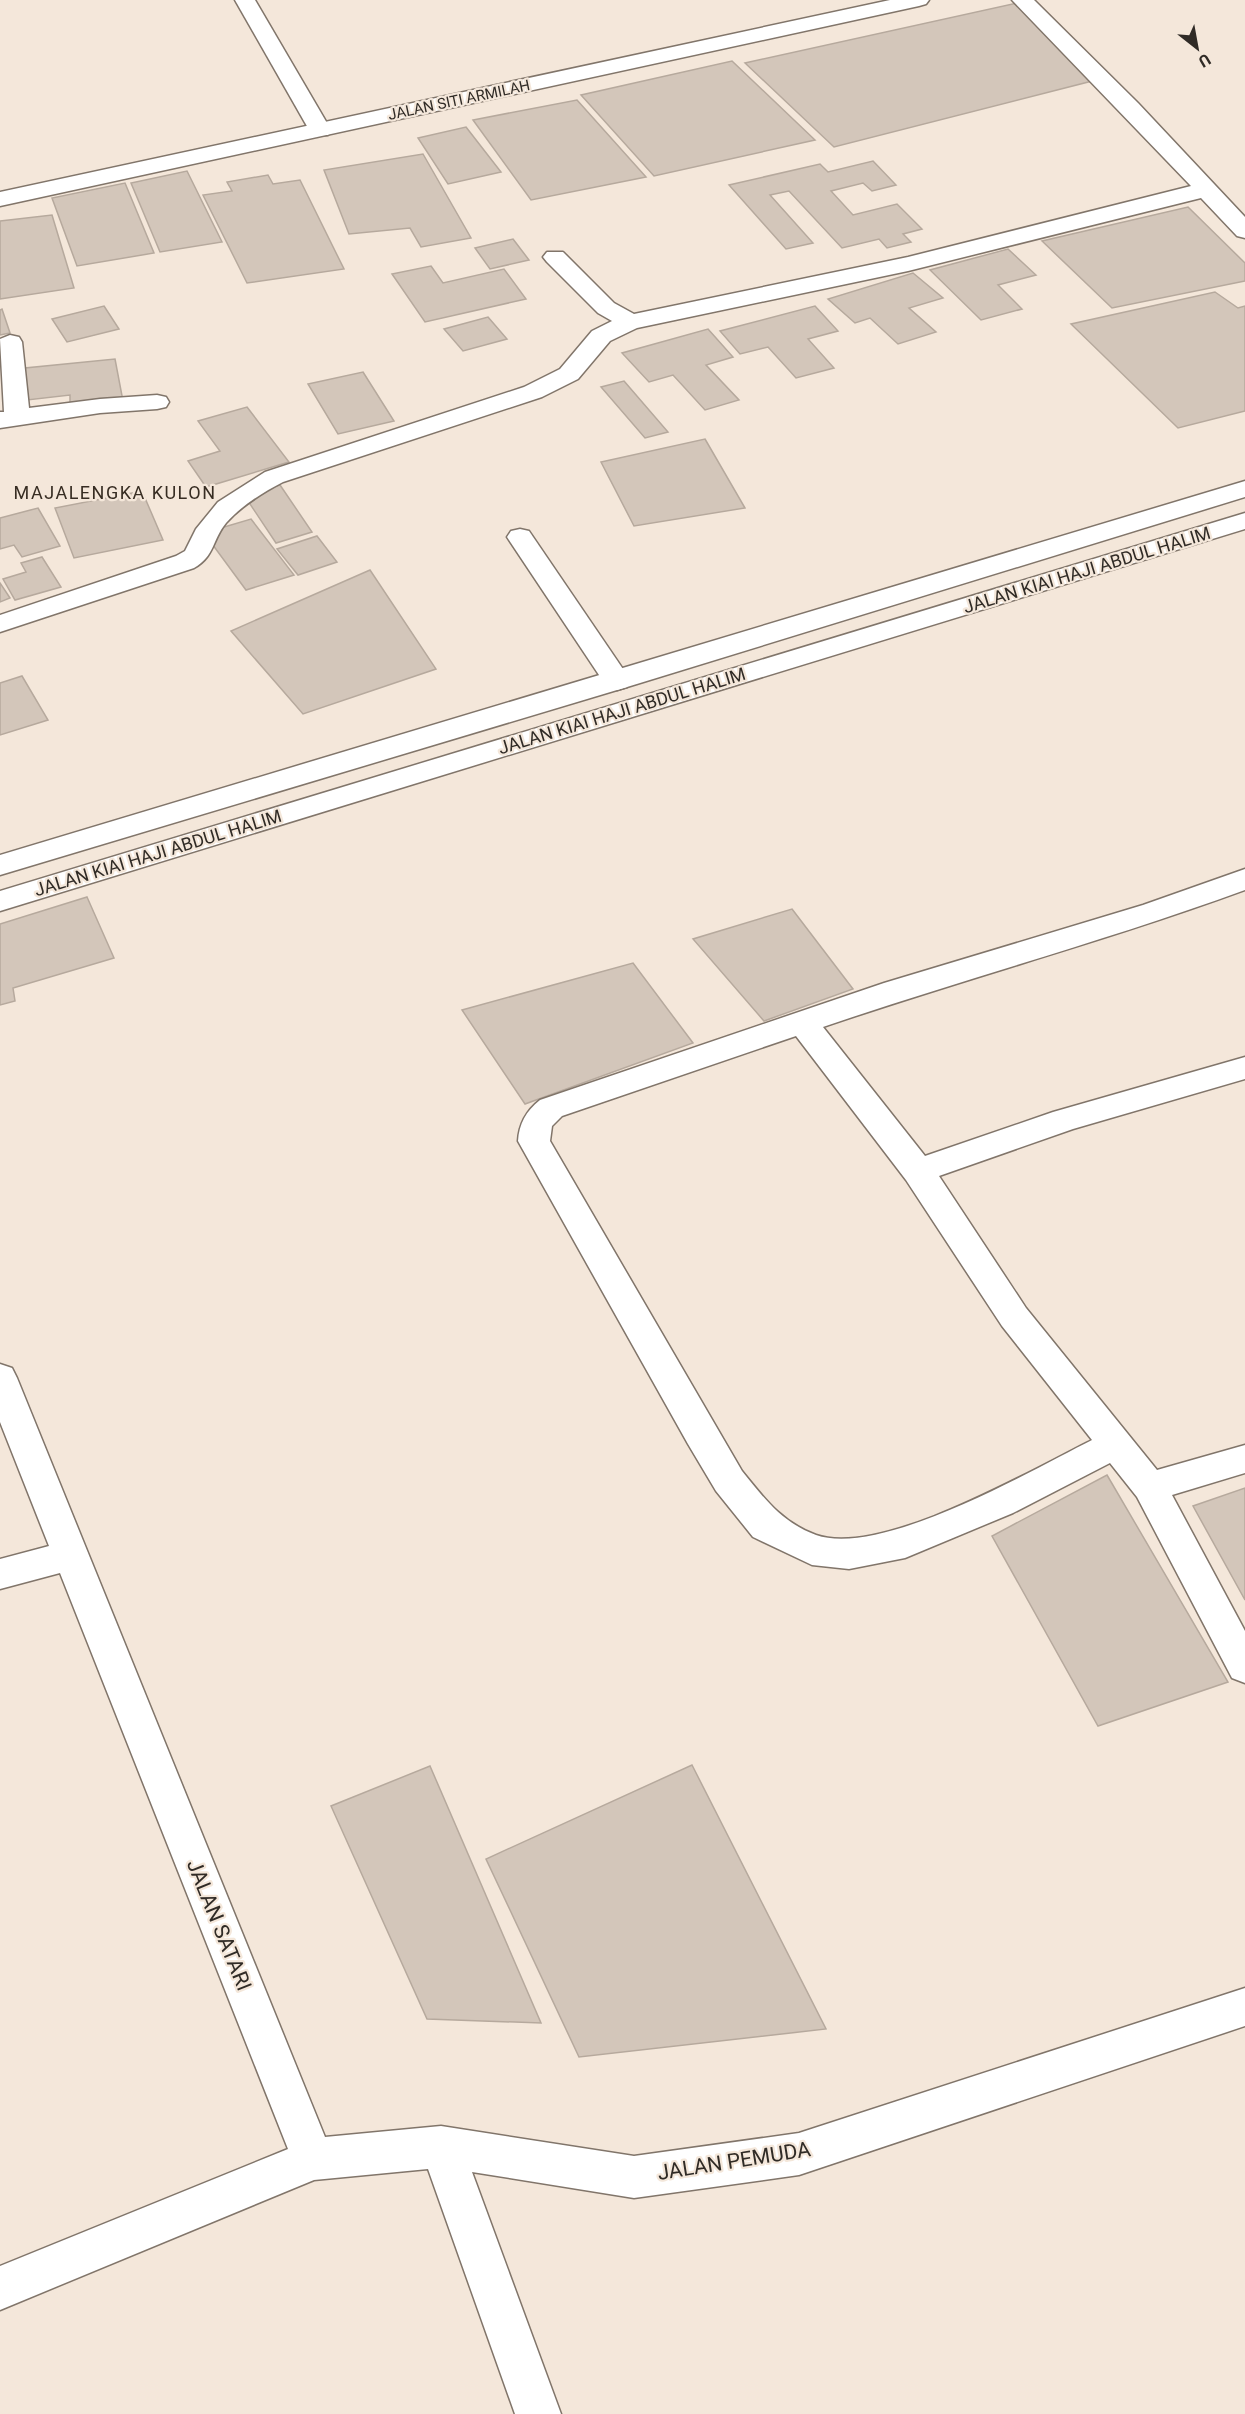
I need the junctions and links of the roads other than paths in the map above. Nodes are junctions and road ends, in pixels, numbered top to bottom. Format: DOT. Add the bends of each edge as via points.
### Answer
graph roads {
  1 [pos="245,0"];
  2 [pos="919,0"];
  3 [pos="1022,0"];
  4 [pos="320,130"];
  5 [pos="1204,190"];
  6 [pos="0,199"];
  7 [pos="1245,231"];
  8 [pos="555,257"];
  9 [pos="630,322"];
  10 [pos="10,342"];
  11 [pos="157,402"];
  12 [pos="9,418"];
  13 [pos="1245,489"];
  14 [pos="1245,521"];
  15 [pos="520,537"];
  16 [pos="0,624"];
  17 [pos="617,681"];
  18 [pos="0,865"];
  19 [pos="1245,879"];
  20 [pos="0,901"];
  21 [pos="802,1022"];
  22 [pos="1245,1068"];
  23 [pos="918,1171"];
  24 [pos="0,1377"];
  25 [pos="1116,1444"];
  26 [pos="1245,1459"];
  27 [pos="1150,1487"];
  28 [pos="71,1556"];
  29 [pos="0,1574"];
  30 [pos="1245,1667"];
  31 [pos="1245,2007"];
  32 [pos="441,2147"];
  33 [pos="313,2159"];
  34 [pos="0,2288"];
  35 [pos="538,2414"];
  1 -- 4 [label="street"];
  2 -- 4 [label="street, JALAN SITI ARMILAH"];
  3 -- 5 [label="street" via="1130,108"];
  4 -- 6 [label="street, JALAN SITI ARMILAH"];
  5 -- 7 [label="street"];
  5 -- 9 [label="street" via="908,264"];
  8 -- 9 [label="street" via="606,308"];
  9 -- 16 [label="street" via="601,336 569,374 533,392 274,477 249,489 216,519 201,538 197,555 185,562"];
  10 -- 12 [label="street"];
  11 -- 12 [label="street"];
  13 -- 17 [label="street, JALAN KIAI HAJI ABDUL HALIM"];
  14 -- 20 [label="street, JALAN KIAI HAJI ABDUL HALIM"];
  15 -- 17 [label="street"];
  17 -- 18 [label="street, JALAN KIAI HAJI ABDUL HALIM"];
  19 -- 21 [label="street" via="1154,912"];
  21 -- 23 [label="street"];
  21 -- 25 [label="street" via="551,1108 534,1127 534,1141 729,1481 766,1526 812,1550 849,1554 892,1547 1000,1503"];
  22 -- 23 [label="street" via="1064,1120"];
  23 -- 25 [label="street" via="1014,1317"];
  24 -- 28 [label="street, JALAN SATARI"];
  25 -- 27 [label="street"];
  26 -- 27 [label="street"];
  27 -- 30 [label="street"];
  28 -- 29 [label="street"];
  28 -- 33 [label="street, JALAN SATARI"];
  31 -- 32 [label="street, JALAN PEMUDA" via="799,2154 634,2177"];
  32 -- 33 [label="street, JALAN PEMUDA"];
  32 -- 35 [label="street"];
  33 -- 34 [label="street"];
}
